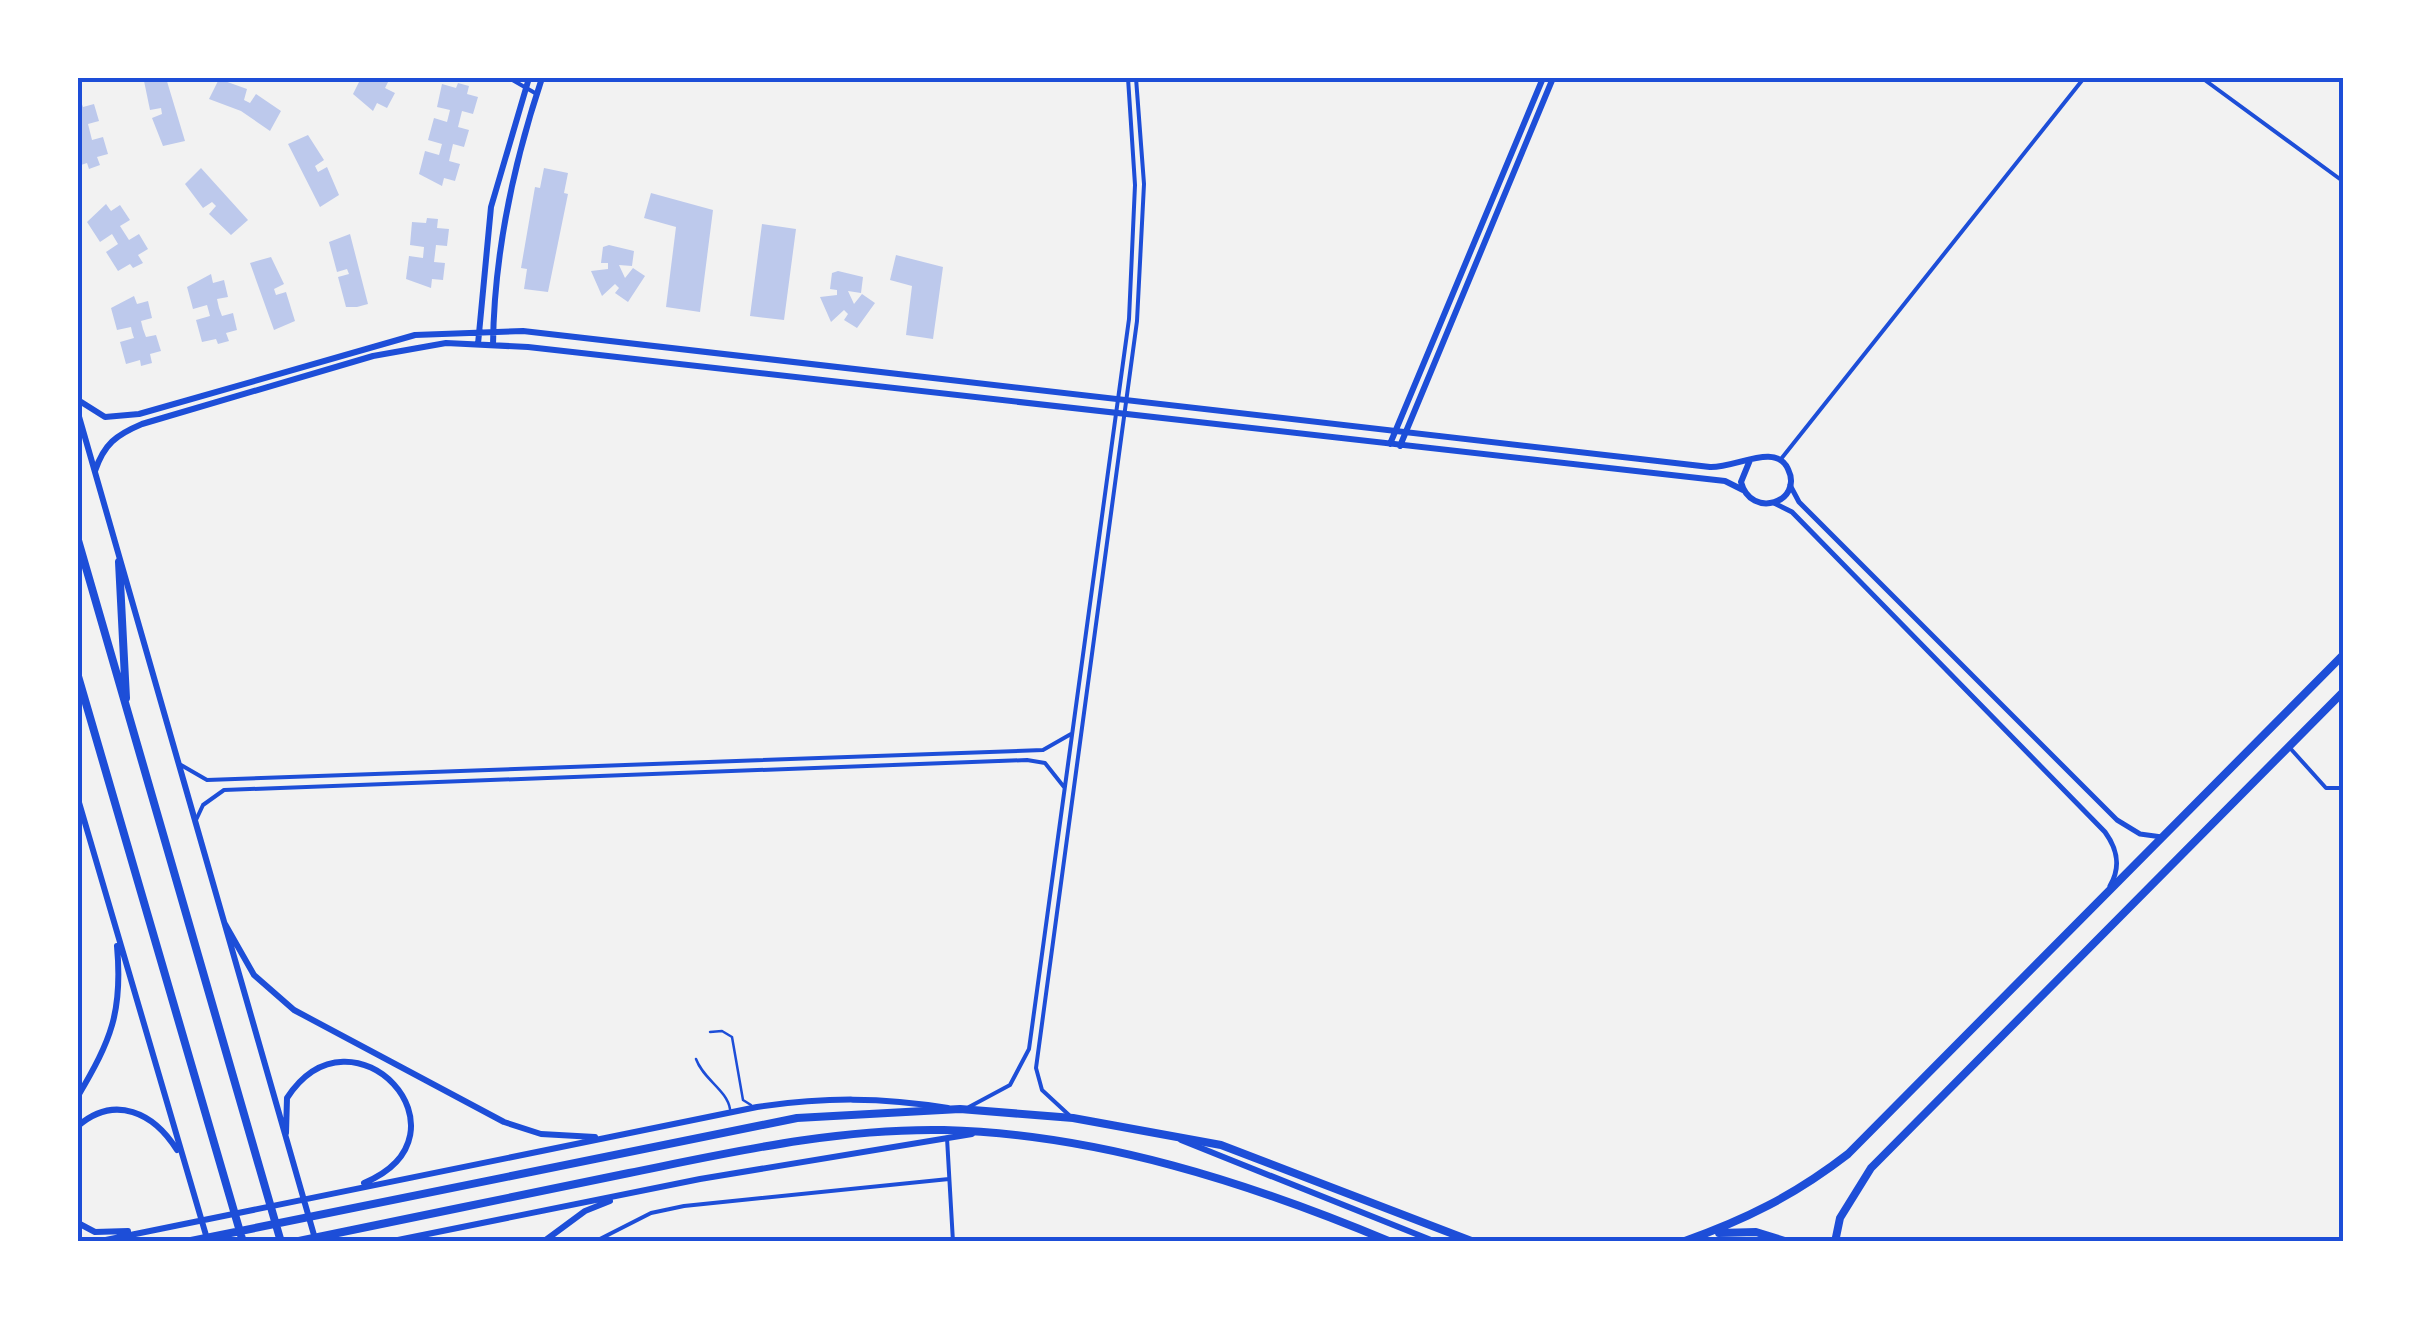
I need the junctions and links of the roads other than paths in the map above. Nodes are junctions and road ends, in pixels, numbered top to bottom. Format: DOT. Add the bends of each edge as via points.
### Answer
graph roads {
  1 [pos="509,78"];
  2 [pos="530,78"];
  3 [pos="542,78"];
  4 [pos="1128,78"];
  5 [pos="1136,78"];
  6 [pos="1543,78"];
  7 [pos="1553,78"];
  8 [pos="2084,78"];
  9 [pos="2202,78"];
  10 [pos="526,88"];
  11 [pos="536,94"];
  12 [pos="2344,182"];
  13 [pos="478,331"];
  14 [pos="493,331"];
  15 [pos="478,344"];
  16 [pos="493,345"];
  17 [pos="78,400"];
  18 [pos="1123,402"];
  19 [pos="78,413"];
  20 [pos="1122,415"];
  21 [pos="1395,433"];
  22 [pos="1404,434"];
  23 [pos="1390,444"];
  24 [pos="1400,446"];
  25 [pos="1781,459"];
  26 [pos="1750,460"];
  27 [pos="94,472"];
  28 [pos="1790,485"];
  29 [pos="1744,490"];
  30 [pos="1774,503"];
  31 [pos="78,540"];
  32 [pos="119,562"];
  33 [pos="2344,654"];
  34 [pos="78,676"];
  35 [pos="2344,691"];
  36 [pos="126,712"];
  37 [pos="1071,734"];
  38 [pos="2290,748"];
  39 [pos="176,762"];
  40 [pos="1064,787"];
  41 [pos="2344,788"];
  42 [pos="78,799"];
  43 [pos="194,824"];
  44 [pos="2165,837"];
  45 [pos="2105,896"];
  46 [pos="217,907"];
  47 [pos="116,930"];
  48 [pos="710,1032"];
  49 [pos="696,1059"];
  50 [pos="78,1096"];
  51 [pos="757,1107"];
  52 [pos="960,1110"];
  53 [pos="722,1114"];
  54 [pos="1073,1118"];
  55 [pos="78,1126"];
  56 [pos="981,1132"];
  57 [pos="1171,1134"];
  58 [pos="611,1137"];
  59 [pos="947,1138"];
  60 [pos="289,1154"];
  61 [pos="186,1169"];
  62 [pos="949,1179"];
  63 [pos="337,1192"];
  64 [pos="626,1194"];
  65 [pos="78,1223"];
  66 [pos="149,1230"];
  67 [pos="1703,1234"];
  68 [pos="96,1242"];
  69 [pos="186,1242"];
  70 [pos="208,1242"];
  71 [pos="243,1242"];
  72 [pos="282,1242"];
  73 [pos="294,1242"];
  74 [pos="316,1242"];
  75 [pos="388,1242"];
  76 [pos="543,1242"];
  77 [pos="594,1242"];
  78 [pos="953,1242"];
  79 [pos="1391,1242"];
  80 [pos="1436,1242"];
  81 [pos="1474,1242"];
  82 [pos="1682,1242"];
  83 [pos="1788,1242"];
  84 [pos="1835,1242"];
  1 -- 10 [label="street"];
  2 -- 10 [label="main road"];
  3 -- 11 [label="main road"];
  4 -- 18 [label="street" via="1134,237"];
  5 -- 18 [label="street" via="1142,254"];
  6 -- 21 [label="main road"];
  7 -- 22 [label="main road"];
  8 -- 25 [label="street"];
  9 -- 12 [label="street"];
  10 -- 11 [label="street"];
  10 -- 13 [label="main road" via="491,207"];
  11 -- 14 [label="main road" via="505,210"];
  13 -- 14 [label="main road"];
  13 -- 15 [label="main road"];
  13 -- 17 [label="main road" via="401,338 139,414 105,417"];
  14 -- 16 [label="main road"];
  14 -- 18 [label="main road"];
  15 -- 16 [label="main road"];
  15 -- 27 [label="main road" via="373,356 142,424 113,438"];
  16 -- 20 [label="main road"];
  18 -- 20 [label="street"];
  18 -- 21 [label="main road"];
  19 -- 27 [label="main road"];
  20 -- 23 [label="main road"];
  20 -- 37 [label="street"];
  20 -- 54 [label="street" via="1036,1068 1042,1090"];
  21 -- 22 [label="main road"];
  21 -- 23 [label="main road"];
  22 -- 24 [label="main road"];
  22 -- 26 [label="main road" via="1710,467"];
  23 -- 24 [label="main road"];
  24 -- 29 [label="main road" via="1725,481"];
  25 -- 26 [label="main road" via="1766,454"];
  25 -- 28 [label="main road"];
  26 -- 29 [label="main road" via="1742,474"];
  27 -- 32 [label="main road"];
  28 -- 30 [label="main road"];
  28 -- 44 [label="street" via="2117,820 2140,834"];
  29 -- 30 [label="main road" via="1754,502"];
  30 -- 45 [label="street" via="1792,512 2106,832 2118,868"];
  31 -- 36 [label="highway"];
  32 -- 36 [label="highway"];
  32 -- 39 [label="main road"];
  33 -- 44 [label="highway"];
  34 -- 71 [label="highway"];
  35 -- 38 [label="highway"];
  36 -- 72 [label="highway"];
  37 -- 39 [label="street" via="1056,746 1028,751 240,780 207,780"];
  37 -- 40 [label="street"];
  38 -- 41 [label="street" via="2326,788"];
  38 -- 84 [label="highway" via="1871,1168 1840,1218"];
  39 -- 43 [label="main road"];
  40 -- 43 [label="street" via="1045,763 1026,760 240,789 211,796"];
  40 -- 52 [label="street" via="1029,1049 1010,1085"];
  42 -- 47 [label="main road"];
  43 -- 46 [label="main road"];
  44 -- 45 [label="highway"];
  45 -- 67 [label="highway" via="1848,1154 1797,1193"];
  46 -- 58 [label="main road" via="254,975 294,1010 523,1129"];
  46 -- 60 [label="main road"];
  47 -- 50 [label="main road" via="119,1006 110,1039"];
  47 -- 61 [label="main road"];
  48 -- 51 [label="lane" via="732,1037 744,1100"];
  49 -- 53 [label="lane" via="702,1075 730,1103"];
  51 -- 52 [label="main road" via="830,1096"];
  51 -- 53 [label="main road"];
  52 -- 54 [label="highway"];
  52 -- 69 [label="highway" via="798,1118"];
  53 -- 58 [label="main road"];
  54 -- 57 [label="highway"];
  55 -- 61 [label="main road" via="110,1110 136,1111 158,1125"];
  56 -- 59 [label="main road"];
  56 -- 73 [label="highway" via="900,1130 800,1140"];
  56 -- 79 [label="highway" via="1142,1158 1246,1187"];
  57 -- 80 [label="main road"];
  57 -- 81 [label="highway" via="1222,1145"];
  58 -- 63 [label="main road"];
  59 -- 62 [label="street"];
  59 -- 64 [label="main road"];
  60 -- 63 [label="main road" via="285,1108 303,1078 353,1062 388,1076 409,1109 408,1146 382,1174"];
  60 -- 74 [label="main road"];
  61 -- 70 [label="main road"];
  62 -- 77 [label="street" via="684,1206 651,1213"];
  62 -- 78 [label="street"];
  63 -- 66 [label="main road"];
  64 -- 75 [label="main road"];
  64 -- 76 [label="main road" via="585,1211"];
  65 -- 66 [label="main road" via="104,1232"];
  66 -- 68 [label="main road"];
  67 -- 82 [label="highway"];
  67 -- 83 [label="highway" via="1756,1232"];
}
